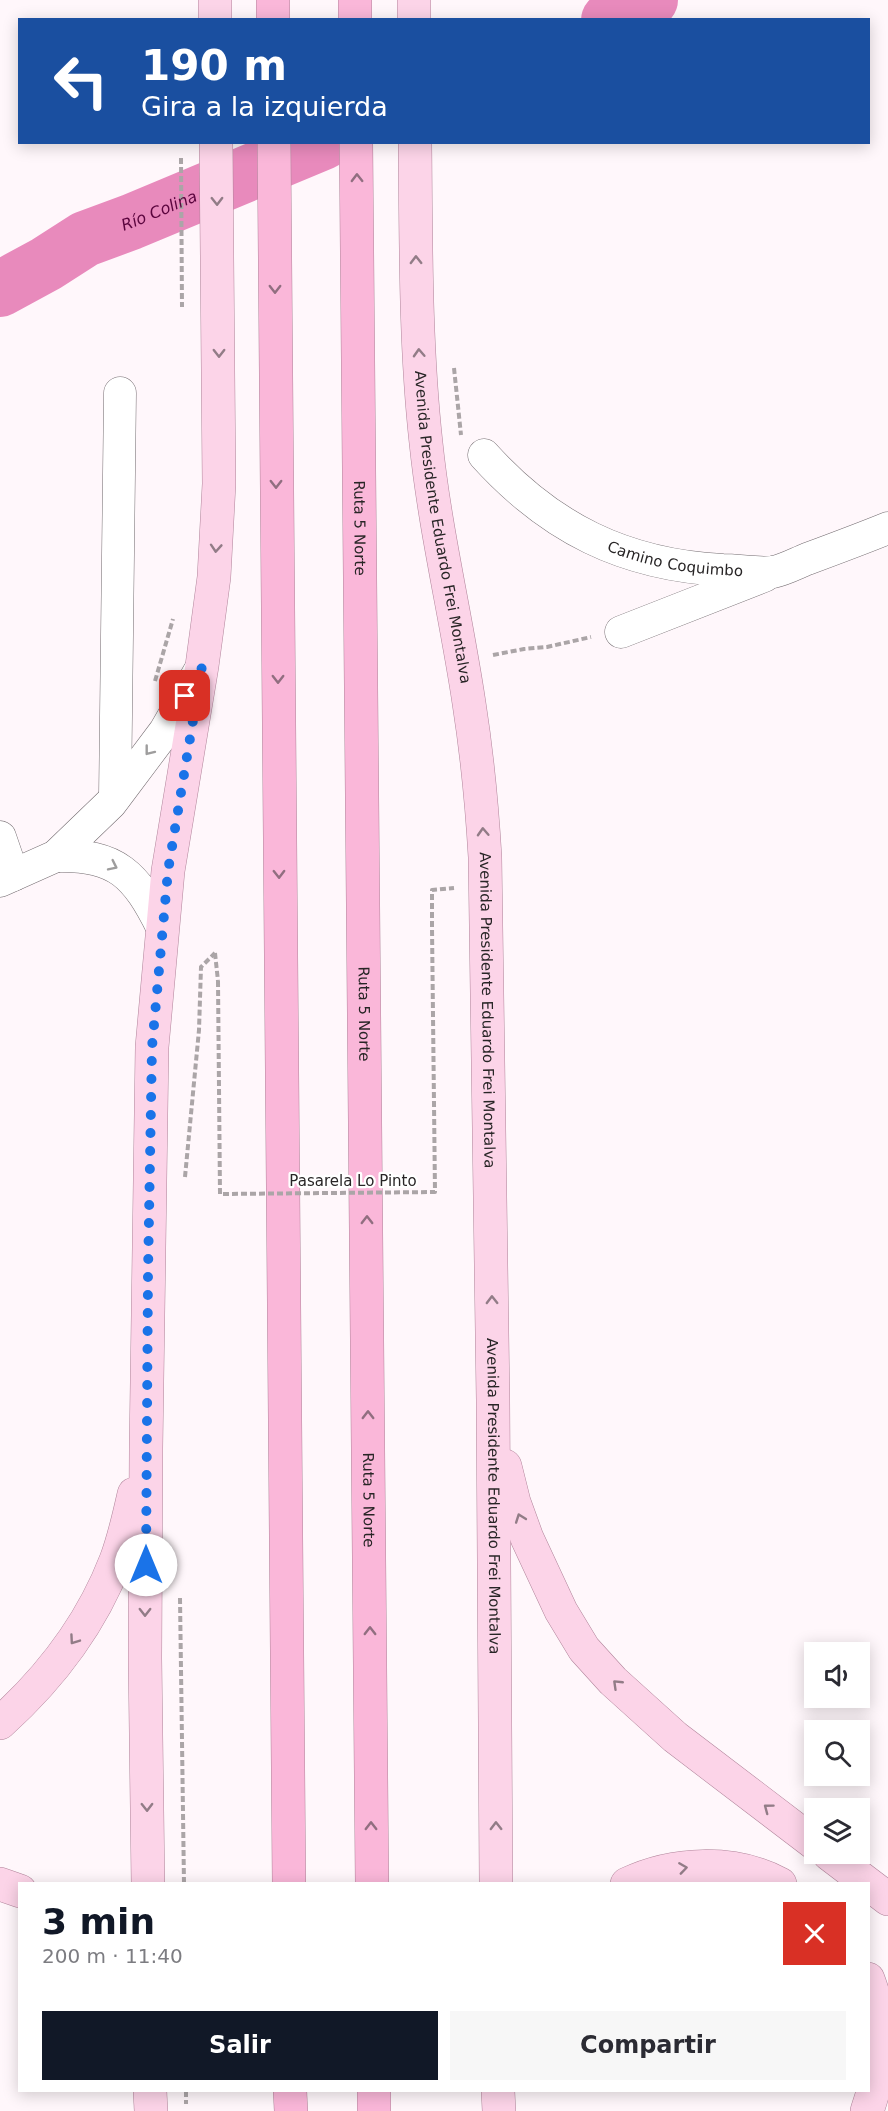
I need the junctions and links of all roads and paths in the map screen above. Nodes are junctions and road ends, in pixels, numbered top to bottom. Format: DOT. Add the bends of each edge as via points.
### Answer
graph roads {
  1 [pos="214,0"];
  2 [pos="273,0"];
  3 [pos="355,0"];
  4 [pos="414,0"];
  5 [pos="215,18"];
  6 [pos="273,18"];
  7 [pos="355,18"];
  8 [pos="414,18"];
  9 [pos="216,144"];
  10 [pos="274,144"];
  11 [pos="356,144"];
  12 [pos="415,144"];
  13 [pos="181,154"];
  14 [pos="183,308"];
  15 [pos="453,364"];
  16 [pos="120,393"];
  17 [pos="473,448"];
  18 [pos="888,528"];
  19 [pos="774,572"];
  20 [pos="175,610"];
  21 [pos="621,632"];
  22 [pos="489,656"];
  23 [pos="202,666"];
  24 [pos="153,688"];
  25 [pos="115,797"];
  26 [pos="0,837"];
  27 [pos="56,856"];
  28 [pos="6,878"];
  29 [pos="458,887"];
  30 [pos="162,927"];
  31 [pos="184,1182"];
  32 [pos="493,1400"];
  33 [pos="146,1449"];
  34 [pos="0,1723"];
  35 [pos="804,1835"];
  36 [pos="842,1864"];
  37 [pos="148,1882"];
  38 [pos="288,1882"];
  39 [pos="372,1882"];
  40 [pos="496,1882"];
  41 [pos="633,1882"];
  42 [pos="775,1882"];
  43 [pos="866,1882"];
  44 [pos="0,1884"];
  45 [pos="870,1885"];
  46 [pos="18,1890"];
  47 [pos="888,1899"];
  48 [pos="870,1985"];
  49 [pos="150,2092"];
  50 [pos="290,2092"];
  51 [pos="374,2092"];
  52 [pos="151,2111"];
  53 [pos="291,2111"];
  54 [pos="374,2111"];
  55 [pos="867,2111"];
  1 -- 5 [label="main road"];
  2 -- 6 [label="highway"];
  3 -- 7 [label="highway"];
  4 -- 8 [label="main road"];
  9 -- 23 [label="main road, one-way" via="219,484 213,588"];
  10 -- 38 [label="highway, one-way"];
  39 -- 11 [label="highway, Ruta 5 Norte, one-way"];
  32 -- 12 [label="main road, Avenida Presidente Eduardo Frei Montalva, one-way" via="483,820 469,702 426,444 417,318"];
  13 -- 14 [label="path"];
  15 -- 17 [label="path"];
  16 -- 25 [label="street"];
  17 -- 19 [label="street, Camino Coquimbo" via="554,518 611,548 675,565"];
  18 -- 19 [label="street, Camino Coquimbo"];
  19 -- 21 [label="street"];
  20 -- 24 [label="path"];
  21 -- 22 [label="path"];
  23 -- 25 [label="street, one-way" via="165,731"];
  23 -- 30 [label="main road"];
  25 -- 27 [label="street"];
  26 -- 28 [label="street"];
  27 -- 28 [label="street"];
  27 -- 30 [label="street, one-way" via="76,855 121,869 141,889"];
  29 -- 31 [label="path, Pasarela Lo Pinto, bridge" via="432,890 435,1192 219,1194 215,953 201,966 199,1030"];
  30 -- 33 [label="main road" via="152,1047"];
  35 -- 32 [label="main road, one-way" via="675,1737 613,1681 584,1648 561,1611 527,1538 514,1502"];
  40 -- 32 [label="main road, Avenida Presidente Eduardo Frei Montalva, one-way"];
  33 -- 34 [label="main road, one-way" via="120,1548 103,1592 45,1680"];
  33 -- 37 [label="main road, one-way"];
  36 -- 43 [label="main road"];
  41 -- 42 [label="main road, one-way" via="693,1866 749,1872"];
  44 -- 46 [label="main road"];
  45 -- 47 [label="main road"];
  48 -- 55 [label="main road" via="881,2034 880,2062"];
  49 -- 52 [label="main road"];
  50 -- 53 [label="highway"];
  51 -- 54 [label="highway"];
}
